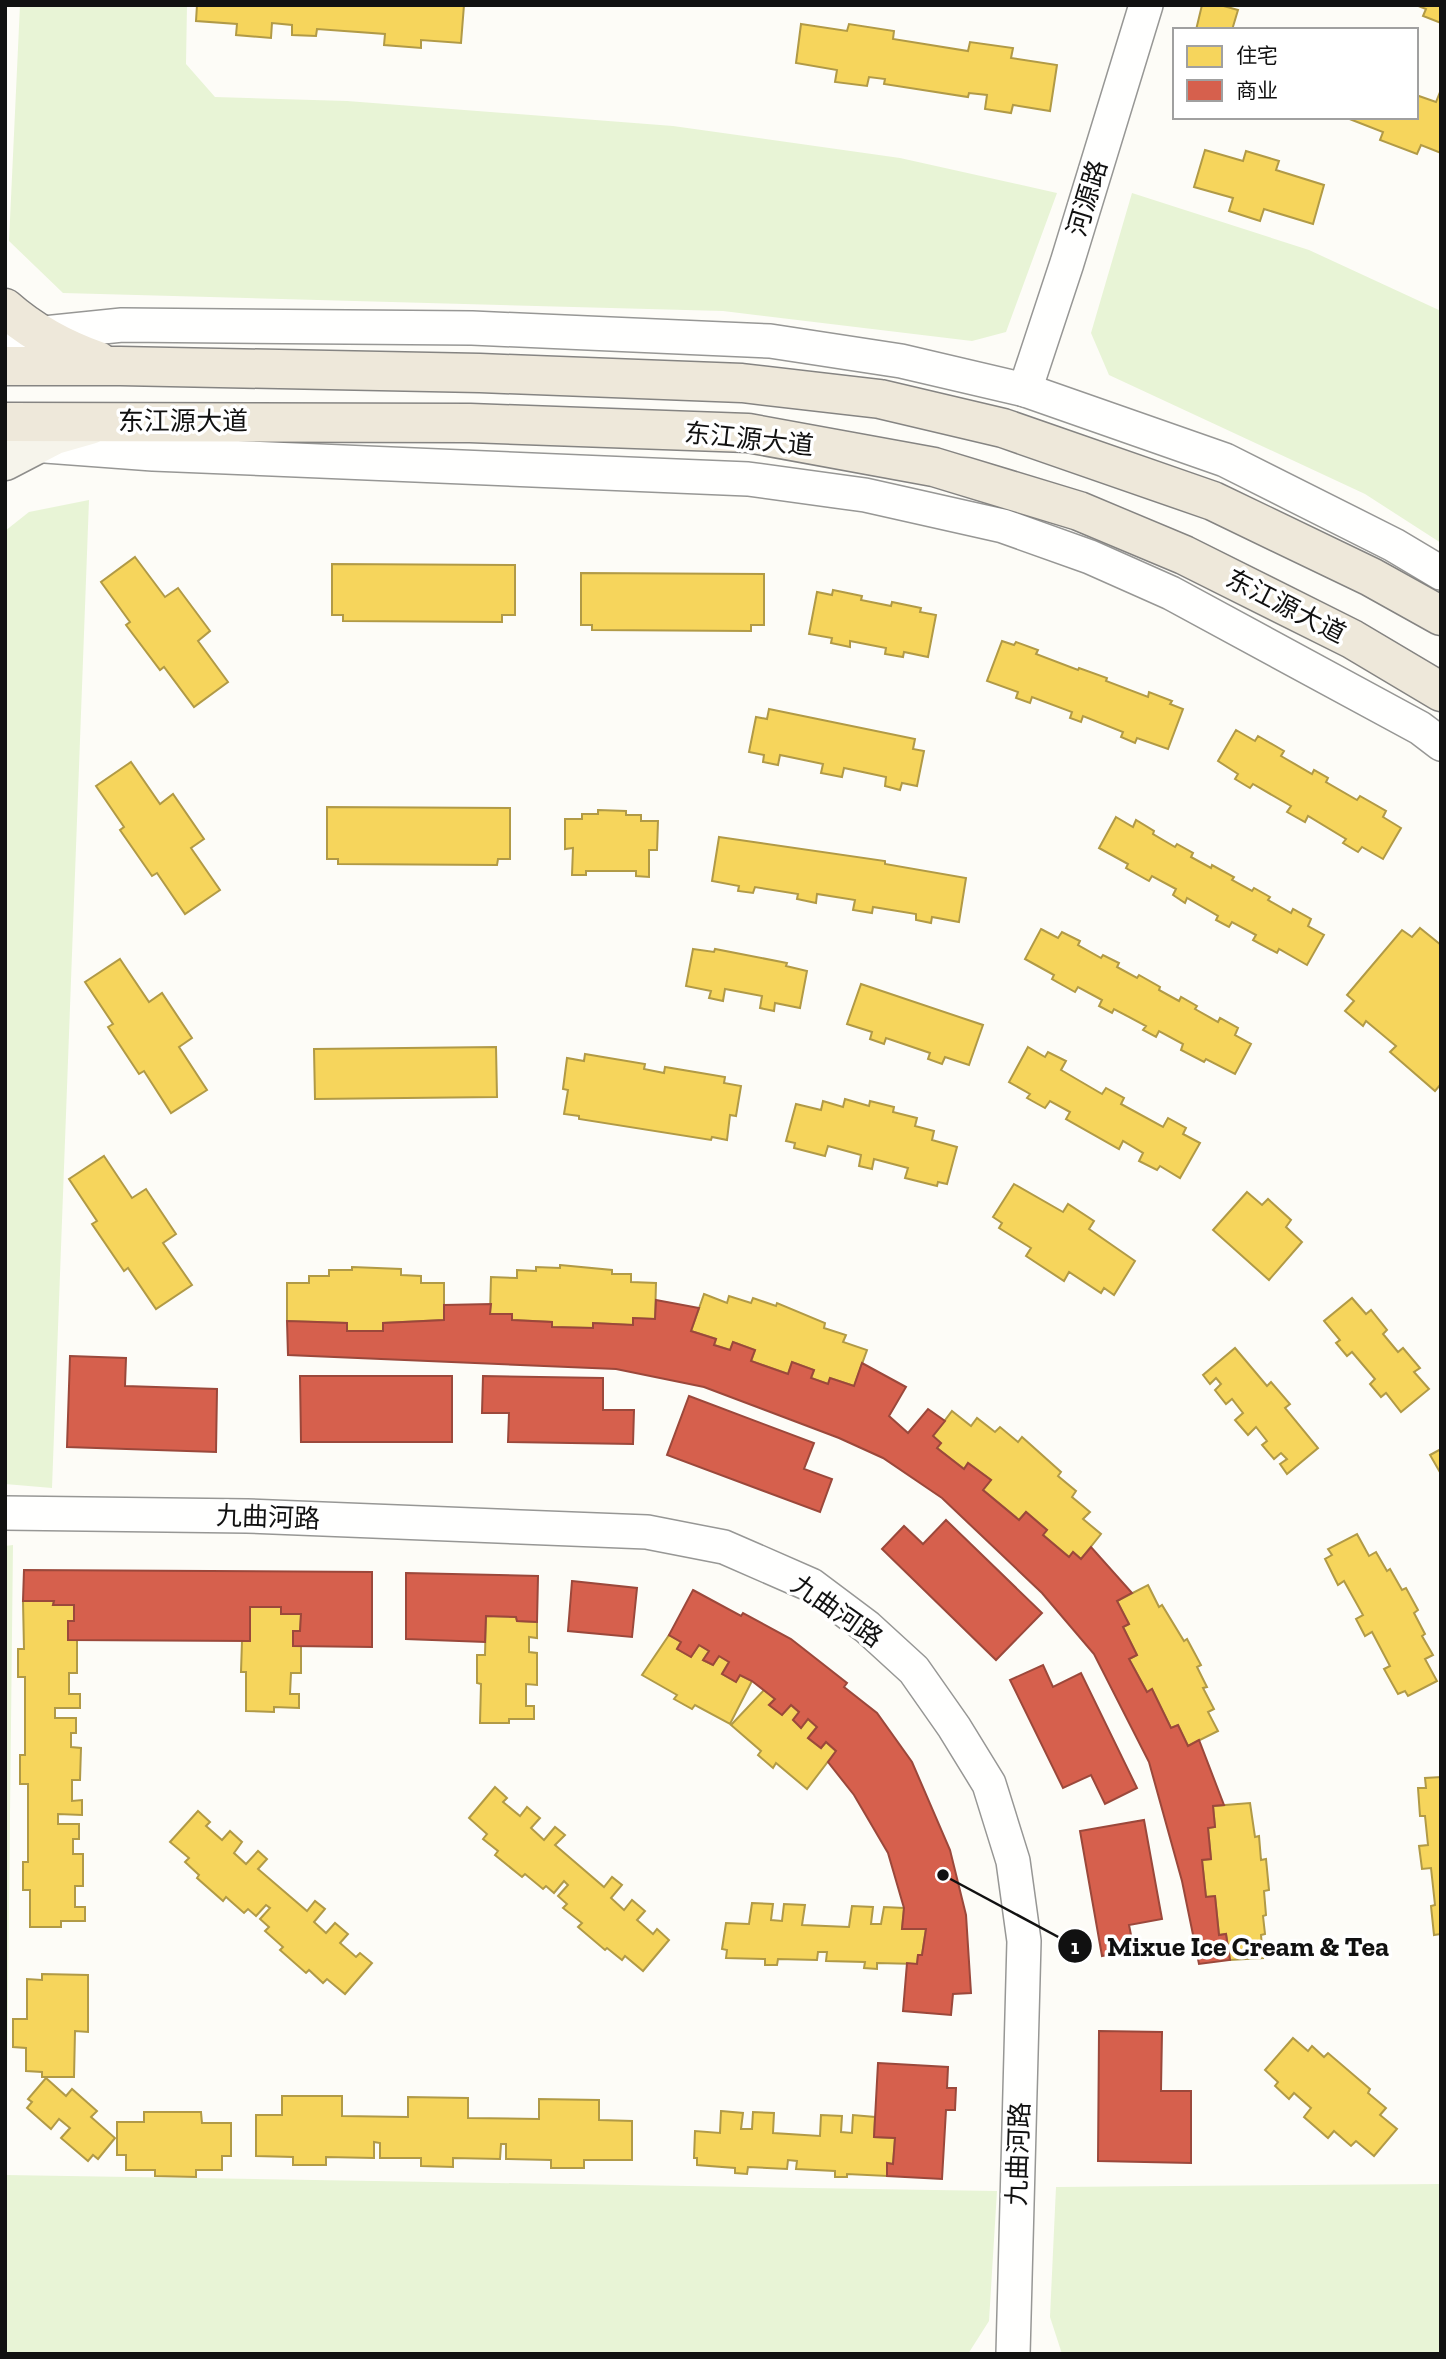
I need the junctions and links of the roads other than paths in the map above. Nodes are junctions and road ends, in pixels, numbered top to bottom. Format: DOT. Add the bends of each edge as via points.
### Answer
graph roads {
  1 [pos="1146,5"];
  2 [pos="5,308"];
  3 [pos="23,336"];
  4 [pos="5,366"];
  5 [pos="120,366"];
  6 [pos="1025,390"];
  7 [pos="12,443"];
  8 [pos="1441,573"];
  9 [pos="1441,616"];
  10 [pos="1441,692"];
  11 [pos="1441,744"];
  12 [pos="5,1513"];
  13 [pos="1013,2354"];
  1 -- 6 [label="street, 河源路"];
  2 -- 3 [label="main road"];
  3 -- 5 [label="main road"];
  3 -- 6 [label="street" via="122,325 472,328 770,341 901,361"];
  4 -- 5 [label="main road, 东江源大道"];
  5 -- 9 [label="main road, 东江源大道" via="742,383 880,399 1003,428 1213,501"];
  6 -- 8 [label="street" via="1225,460"];
  7 -- 10 [label="main road, 东江源大道" via="112,421 470,423 748,433 934,467 1079,511 1184,555 1352,639"];
  7 -- 11 [label="street" via="748,479 865,495 1003,526 1090,557 1171,593 1420,728"];
  12 -- 13 [label="street, 九曲河路" via="247,1516 647,1532 724,1547 811,1585 867,1627 914,1670 954,1727 989,1784 1013,1861 1024,1941"];
}
